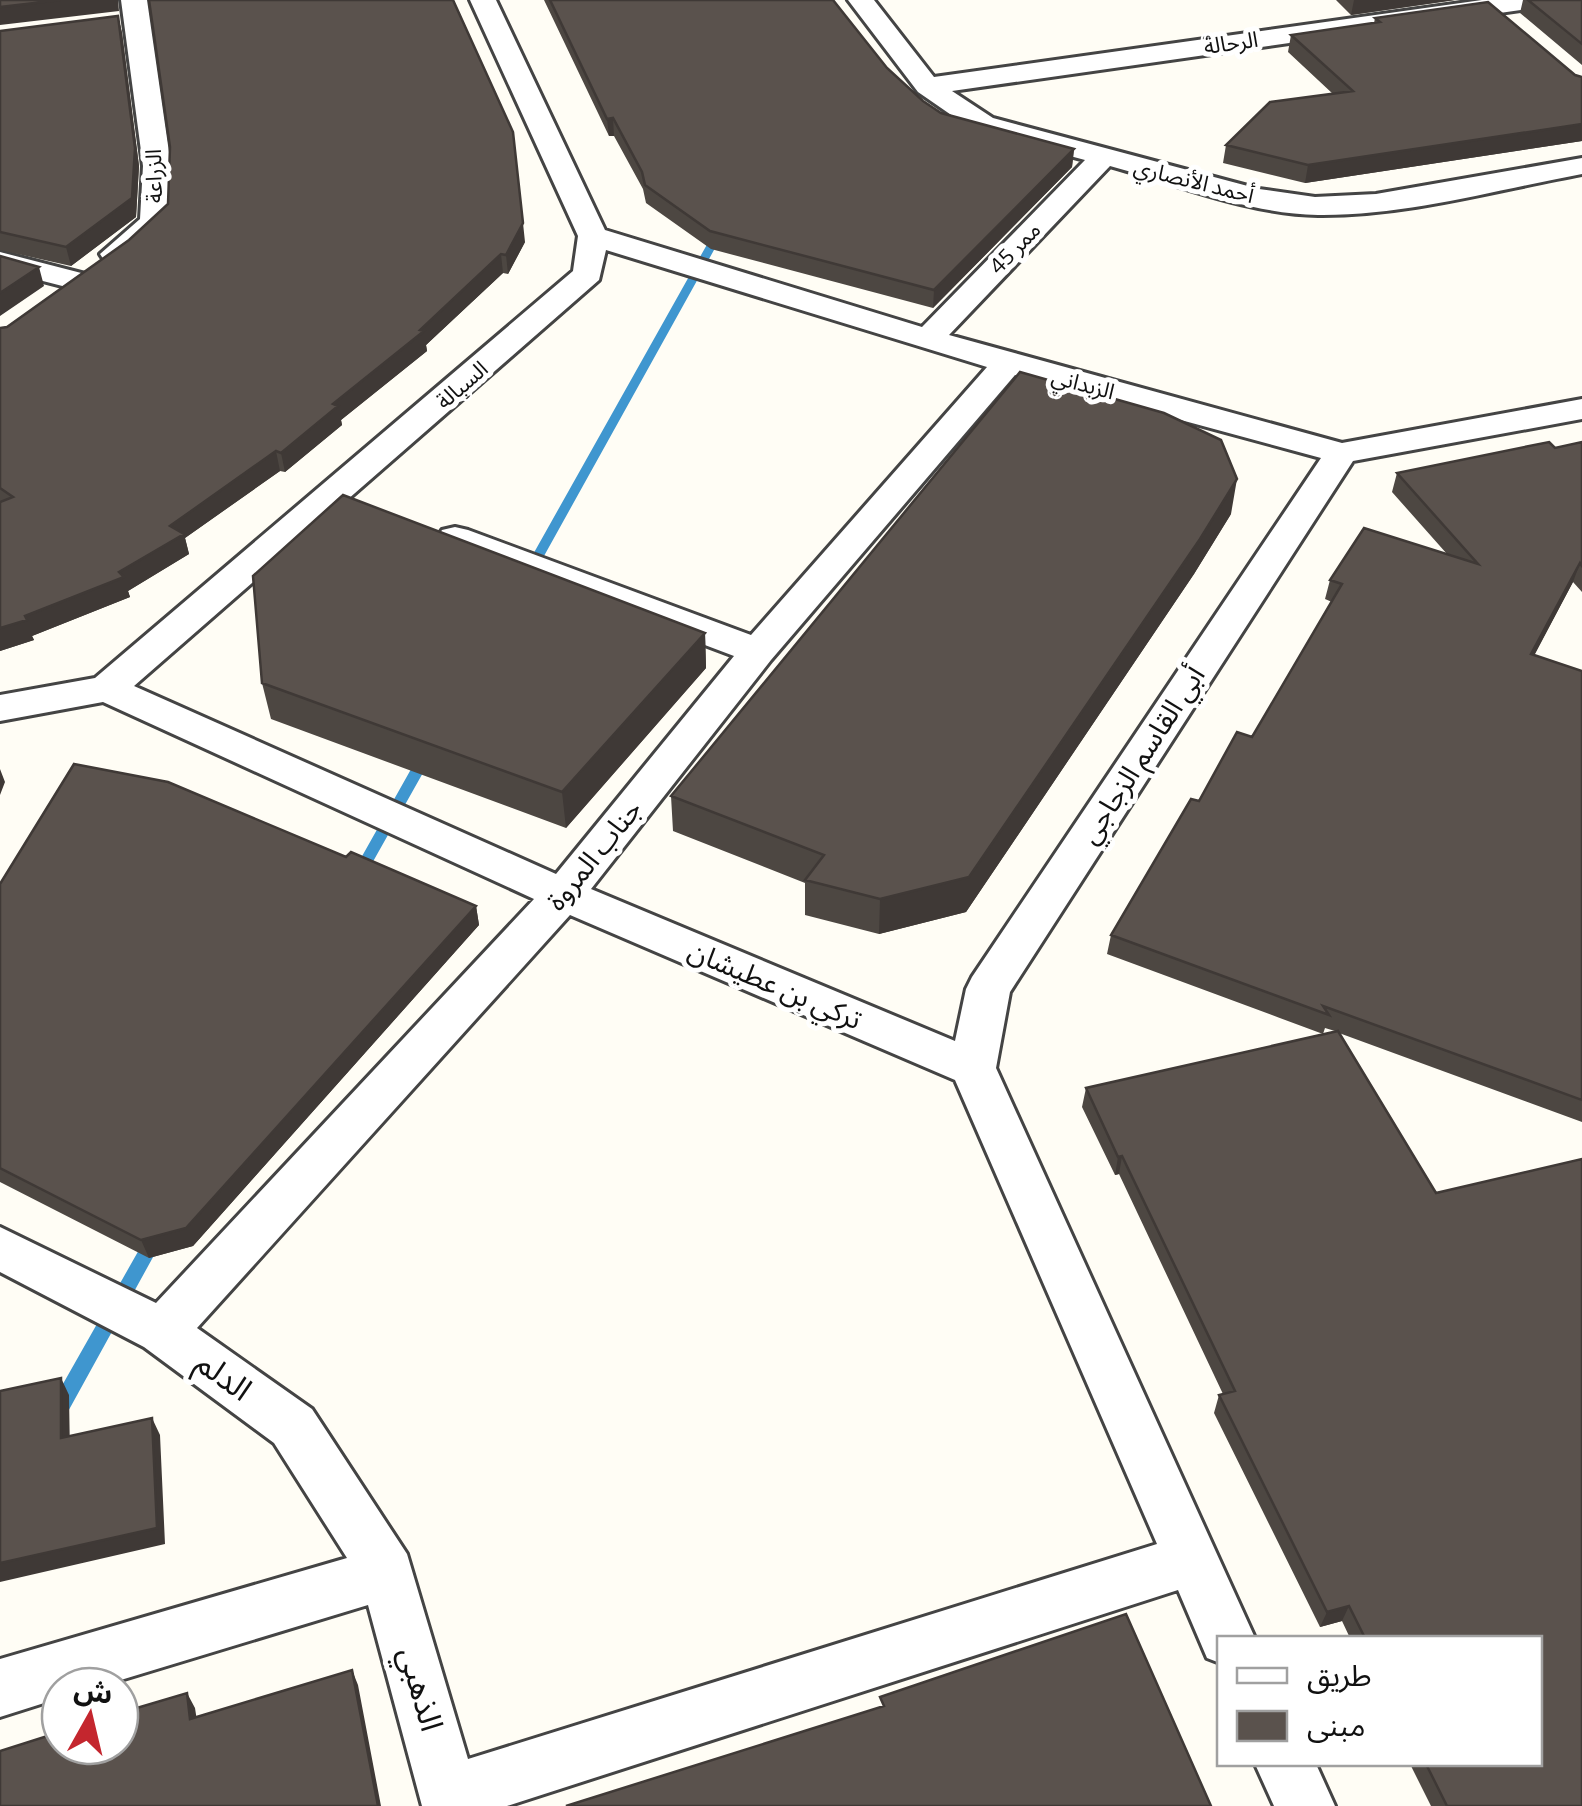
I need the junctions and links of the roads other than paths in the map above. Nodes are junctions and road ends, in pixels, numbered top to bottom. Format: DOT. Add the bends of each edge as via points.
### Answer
graph roads {
  1 [pos="483,0"];
  2 [pos="861,0"];
  3 [pos="1535,0"];
  4 [pos="1490,6"];
  5 [pos="130,14"];
  6 [pos="1516,28"];
  7 [pos="927,86"];
  8 [pos="1102,158"];
  9 [pos="1582,166"];
  10 [pos="593,236"];
  11 [pos="0,261"];
  12 [pos="78,282"];
  13 [pos="48,303"];
  14 [pos="929,338"];
  15 [pos="1008,364"];
  16 [pos="1582,409"];
  17 [pos="1341,454"];
  18 [pos="338,494"];
  19 [pos="374,508"];
  20 [pos="429,528"];
  21 [pos="758,650"];
  22 [pos="106,688"];
  23 [pos="0,708"];
  24 [pos="563,895"];
  25 [pos="973,1068"];
  26 [pos="0,1248"];
  27 [pos="162,1331"];
  28 [pos="1190,1560"];
  29 [pos="387,1573"];
  30 [pos="1226,1636"];
  31 [pos="0,1688"];
  32 [pos="1286,1766"];
  33 [pos="452,1800"];
  34 [pos="1305,1806"];
  1 -- 10 [label="street"];
  2 -- 7 [label="street, أحمد الأنصاري"];
  3 -- 4 [label="street, الرحالة"];
  4 -- 6 [label="street"];
  4 -- 7 [label="street, الرحالة"];
  5 -- 12 [label="street, الزراعة" via="157,166 154,222"];
  7 -- 8 [label="street, أحمد الأنصاري" via="983,124"];
  8 -- 9 [label="street, أحمد الأنصاري" via="1315,206 1376,203"];
  8 -- 14 [label="street, ممر 45"];
  10 -- 14 [label="street, الزبداني"];
  10 -- 18 [label="street, السبالة" via="588,274"];
  11 -- 12 [label="street"];
  12 -- 13 [label="street, الزراعة"];
  14 -- 15 [label="street, الزبداني"];
  15 -- 17 [label="street, الزبداني"];
  15 -- 21 [label="street, جناب المروة"];
  16 -- 17 [label="street, الزبداني"];
  17 -- 25 [label="street, أبي القاسم الزجاجي" via="988,989"];
  18 -- 19 [label="street"];
  18 -- 22 [label="street, السبالة"];
  20 -- 21 [label="street"];
  21 -- 24 [label="street, جناب المروة"];
  22 -- 23 [label="street"];
  22 -- 24 [label="street, تركي بن عطيشان"];
  24 -- 25 [label="street, تركي بن عطيشان"];
  24 -- 27 [label="street, جناب المروة"];
  25 -- 28 [label="street"];
  26 -- 27 [label="street, الدلم"];
  27 -- 29 [label="street, الدلم" via="294,1426"];
  28 -- 30 [label="street"];
  28 -- 33 [label="street"];
  29 -- 31 [label="street"];
  29 -- 33 [label="street, الذهبي"];
  32 -- 34 [label="street"];
}
